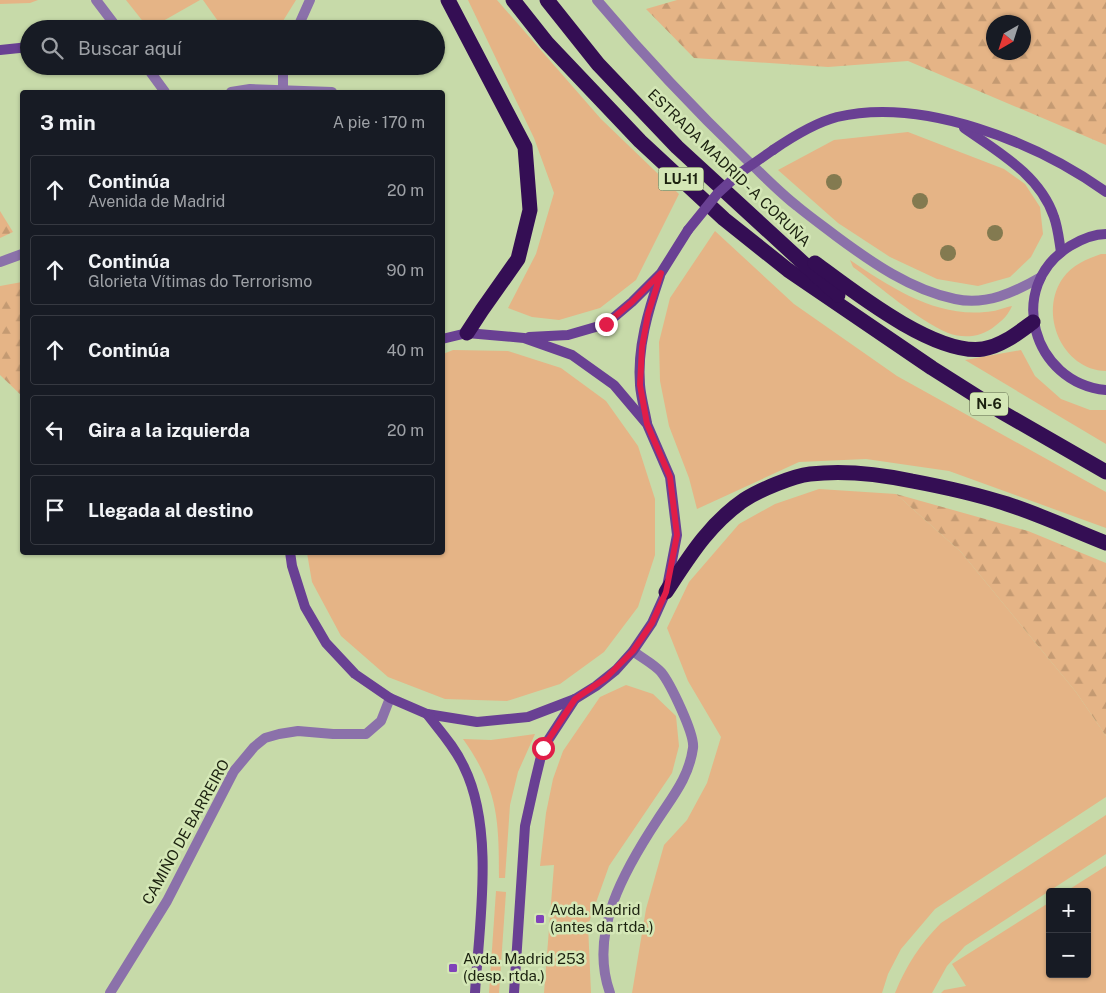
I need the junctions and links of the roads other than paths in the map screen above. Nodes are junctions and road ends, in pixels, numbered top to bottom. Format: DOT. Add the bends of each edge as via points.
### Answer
graph roads {
  1 [pos="96,0"];
  2 [pos="310,0"];
  3 [pos="448,0"];
  4 [pos="513,0"];
  5 [pos="548,0"];
  6 [pos="597,0"];
  7 [pos="111,20"];
  8 [pos="301,20"];
  9 [pos="20,48"];
  10 [pos="0,50"];
  11 [pos="153,75"];
  12 [pos="283,75"];
  13 [pos="164,90"];
  14 [pos="244,90"];
  15 [pos="283,90"];
  16 [pos="957,123"];
  17 [pos="1106,192"];
  18 [pos="752,216"];
  19 [pos="1106,234"];
  20 [pos="1061,252"];
  21 [pos="20,255"];
  22 [pos="0,262"];
  23 [pos="661,273"];
  24 [pos="1041,277"];
  25 [pos="1033,322"];
  26 [pos="876,330"];
  27 [pos="467,333"];
  28 [pos="445,338"];
  29 [pos="524,338"];
  30 [pos="1106,390"];
  31 [pos="647,424"];
  32 [pos="1106,472"];
  33 [pos="1106,543"];
  34 [pos="290,555"];
  35 [pos="666,592"];
  36 [pos="633,651"];
  37 [pos="390,698"];
  38 [pos="575,699"];
  39 [pos="427,714"];
  40 [pos="110,993"];
  41 [pos="475,993"];
  42 [pos="514,993"];
  43 [pos="610,993"];
  1 -- 7 [label="street"];
  2 -- 8 [label="street"];
  3 -- 27 [label="highway" via="525,147 530,210 518,259"];
  4 -- 26 [label="highway, ESTRADA MADRID - A CORUÑA / LU-11" via="547,43 640,141 724,219 788,270"];
  5 -- 18 [label="highway, ESTRADA MADRID - A CORUÑA / LU-11" via="605,70 677,147"];
  6 -- 24 [label="street" via="721,135 795,205 866,259 902,279 956,300 987,300 1017,290"];
  9 -- 10 [label="street"];
  11 -- 13 [label="street"];
  12 -- 15 [label="street"];
  14 -- 15 [label="street"];
  16 -- 17 [label="street" via="992,132 1040,154"];
  16 -- 20 [label="street" via="1020,167 1039,190 1054,215"];
  16 -- 23 [label="street, bridge" via="906,113 870,111 835,117 798,133 740,173 718,193 688,230"];
  18 -- 25 [label="highway" via="900,322 940,342 968,350 983,349 997,345"];
  18 -- 26 [label="highway, ESTRADA MADRID - A CORUÑA / LU-11"];
  19 -- 20 [label="street" via="1080,240"];
  20 -- 24 [label="street"];
  21 -- 22 [label="street"];
  23 -- 29 [label="street" via="606,324 568,335"];
  23 -- 31 [label="street" via="642,347 640,385"];
  24 -- 25 [label="street" via="1034,299"];
  25 -- 30 [label="street" via="1040,345 1070,380 1093,389"];
  26 -- 32 [label="highway, ESTRADA MADRID - A CORUÑA / N-6" via="1000,411"];
  27 -- 28 [label="street"];
  27 -- 29 [label="street"];
  29 -- 31 [label="street" via="572,355 614,385"];
  31 -- 35 [label="street" via="670,477 677,535"];
  33 -- 35 [label="highway" via="1008,504 952,488 888,476 809,474 773,485 744,500 719,520 697,544"];
  34 -- 37 [label="street" via="305,607 326,643 355,674"];
  35 -- 36 [label="street" via="652,623"];
  36 -- 38 [label="street" via="616,670"];
  36 -- 43 [label="street" via="661,672 688,721 694,746 684,780 651,830 613,902 604,932 605,979"];
  37 -- 39 [label="street"];
  37 -- 40 [label="street, CAMIÑO DE BARREIRO" via="381,721 366,734 298,731 265,738 254,747 234,771 167,900"];
  38 -- 39 [label="street" via="528,717 477,722"];
  38 -- 42 [label="street" via="543,748 525,826"];
  39 -- 41 [label="street" via="464,767 477,800 482,836 482,883"];
}
